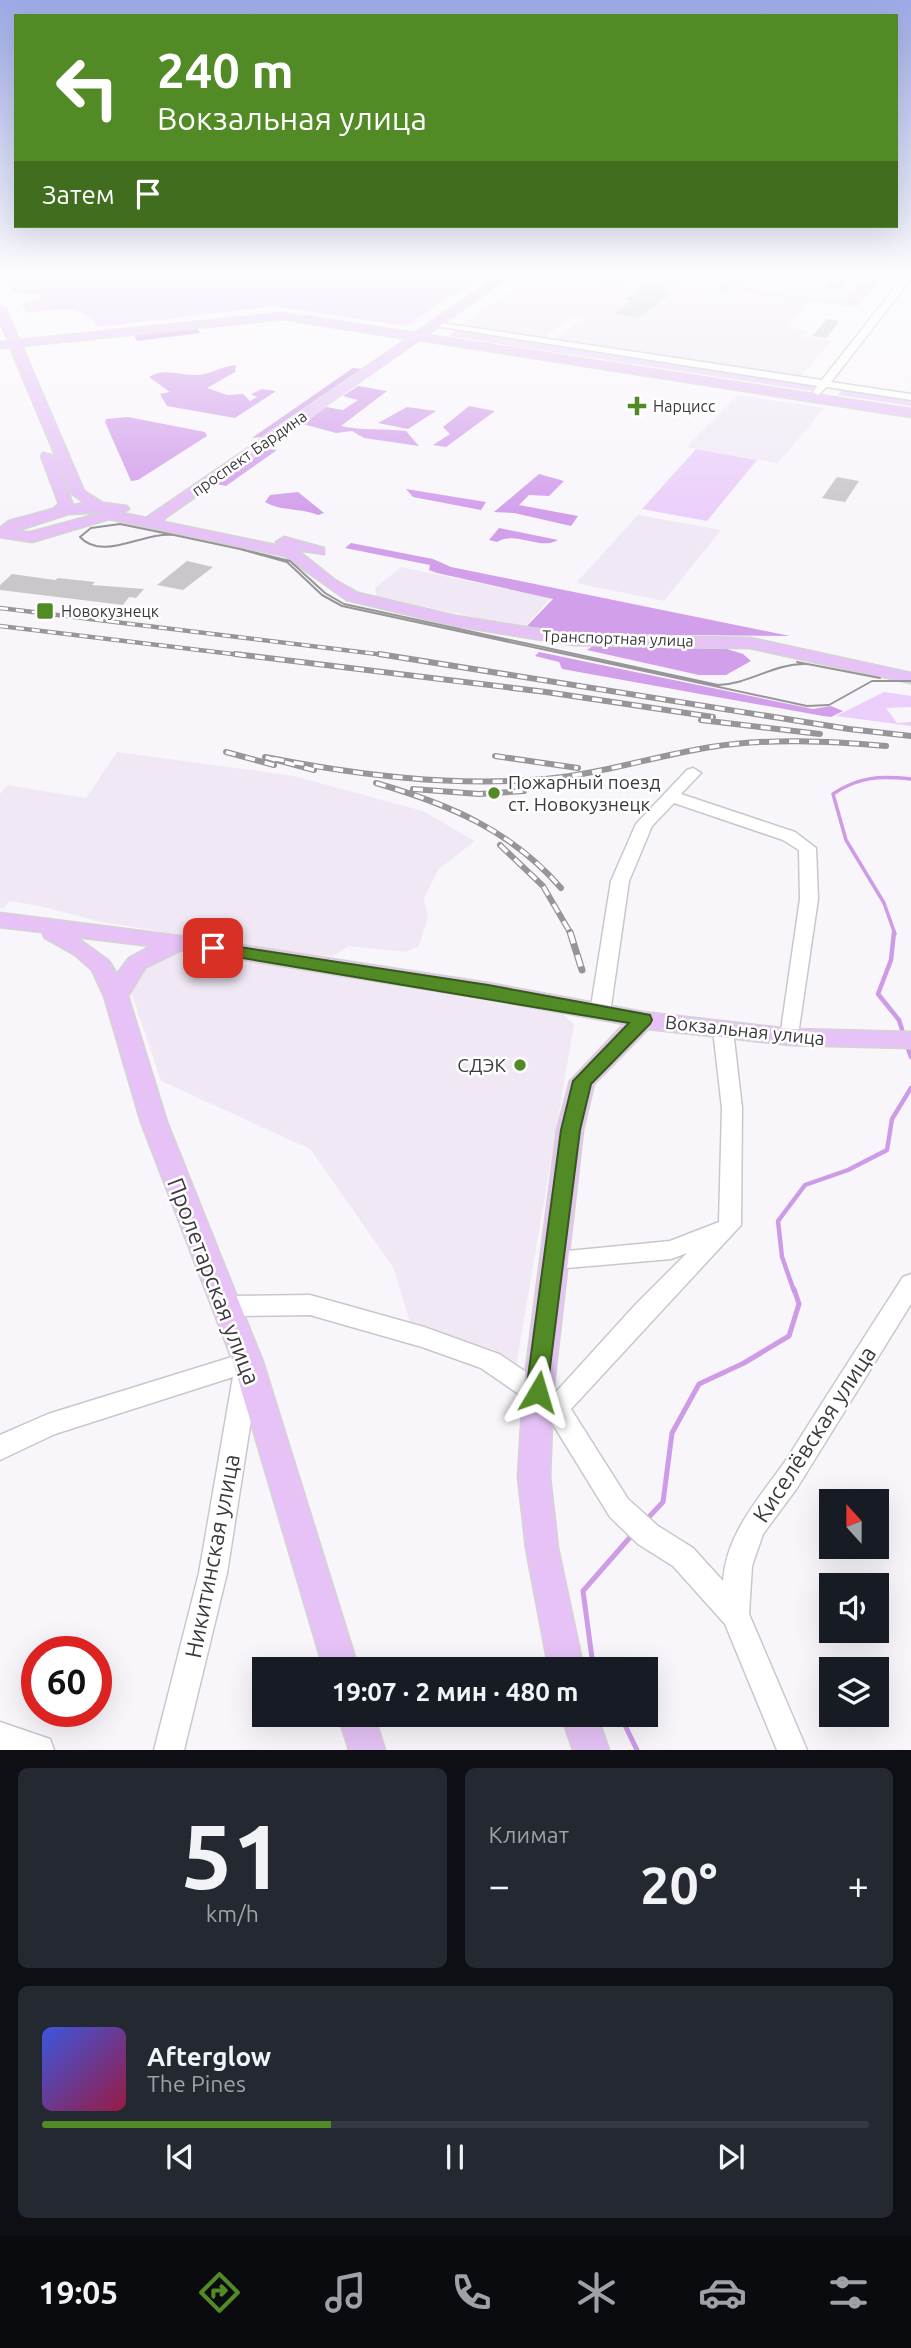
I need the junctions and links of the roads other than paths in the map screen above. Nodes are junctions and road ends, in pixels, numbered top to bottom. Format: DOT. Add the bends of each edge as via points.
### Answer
graph roads {
  1 [pos="8,353"];
  2 [pos="9,353"];
  3 [pos="394,353"];
  4 [pos="546,353"];
  5 [pos="595,353"];
  6 [pos="848,353"];
  7 [pos="818,391"];
  8 [pos="911,397"];
  9 [pos="911,410"];
  10 [pos="103,508"];
  11 [pos="57,513"];
  12 [pos="153,519"];
  13 [pos="7,528"];
  14 [pos="911,678"];
  15 [pos="693,773"];
  16 [pos="670,796"];
  17 [pos="0,920"];
  18 [pos="38,926"];
  19 [pos="129,937"];
  20 [pos="188,944"];
  21 [pos="101,966"];
  22 [pos="116,996"];
  23 [pos="600,1013"];
  24 [pos="643,1020"];
  25 [pos="723,1030"];
  26 [pos="790,1037"];
  27 [pos="911,1040"];
  28 [pos="730,1225"];
  29 [pos="555,1260"];
  30 [pos="911,1284"];
  31 [pos="226,1306"];
  32 [pos="248,1362"];
  33 [pos="547,1399"];
  34 [pos="0,1448"];
  35 [pos="735,1614"];
  36 [pos="338,1657"];
  37 [pos="564,1657"];
  38 [pos="360,1727"];
  39 [pos="583,1727"];
  40 [pos="0,1738"];
  41 [pos="39,1749"];
  42 [pos="169,1749"];
  43 [pos="367,1749"];
  44 [pos="591,1749"];
  45 [pos="792,1749"];
  1 -- 11 [label="main road" via="65,501"];
  2 -- 10 [label="main road" via="78,493"];
  3 -- 12 [label="main road, проспект Бардина"];
  4 -- 7 [label="main road"];
  5 -- 7 [label="street"];
  6 -- 7 [label="street"];
  7 -- 8 [label="street"];
  7 -- 9 [label="main road"];
  10 -- 11 [label="main road"];
  10 -- 12 [label="main road, Транспортная улица"];
  10 -- 13 [label="main road" via="32,537"];
  11 -- 13 [label="main road"];
  12 -- 14 [label="main road, Транспортная улица" via="310,554 329,583 365,601 516,633 574,640 750,643"];
  15 -- 16 [label="street"];
  16 -- 23 [label="street" via="643,824 620,881"];
  16 -- 26 [label="street" via="789,835 807,848 809,899"];
  17 -- 18 [label="main road, Вокзальная улица"];
  18 -- 19 [label="main road, Вокзальная улица"];
  18 -- 21 [label="main road, Пролетарская улица" via="66,939"];
  19 -- 20 [label="main road, Вокзальная улица"];
  19 -- 21 [label="main road" via="104,946"];
  20 -- 22 [label="main road" via="138,960"];
  20 -- 23 [label="main road, Вокзальная улица"];
  21 -- 22 [label="main road, Пролетарская улица"];
  22 -- 31 [label="main road, Пролетарская улица" via="154,1122"];
  23 -- 24 [label="main road, Вокзальная улица"];
  24 -- 25 [label="main road, Вокзальная улица"];
  24 -- 29 [label="main road" via="582,1081 570,1130"];
  25 -- 26 [label="main road, Вокзальная улица"];
  25 -- 28 [label="street" via="732,1108"];
  26 -- 27 [label="main road, Вокзальная улица"];
  28 -- 29 [label="street" via="671,1250"];
  28 -- 33 [label="street" via="644,1311 567,1398"];
  29 -- 33 [label="main road"];
  30 -- 35 [label="street, Киселёвская улица" via="788,1480 752,1527 738,1566"];
  31 -- 32 [label="main road, Пролетарская улица"];
  31 -- 33 [label="street" via="310,1305 424,1337 490,1361"];
  32 -- 34 [label="street" via="48,1425"];
  32 -- 36 [label="main road, Пролетарская улица"];
  32 -- 42 [label="street, Никитинская улица" via="213,1573"];
  33 -- 35 [label="street" via="619,1508 648,1535 683,1556"];
  33 -- 37 [label="main road" via="534,1477 542,1548"];
  35 -- 45 [label="street, Киселёвская улица"];
  38 -- 43 [label="main road"];
  39 -- 44 [label="main road"];
  40 -- 41 [label="street"];
}
